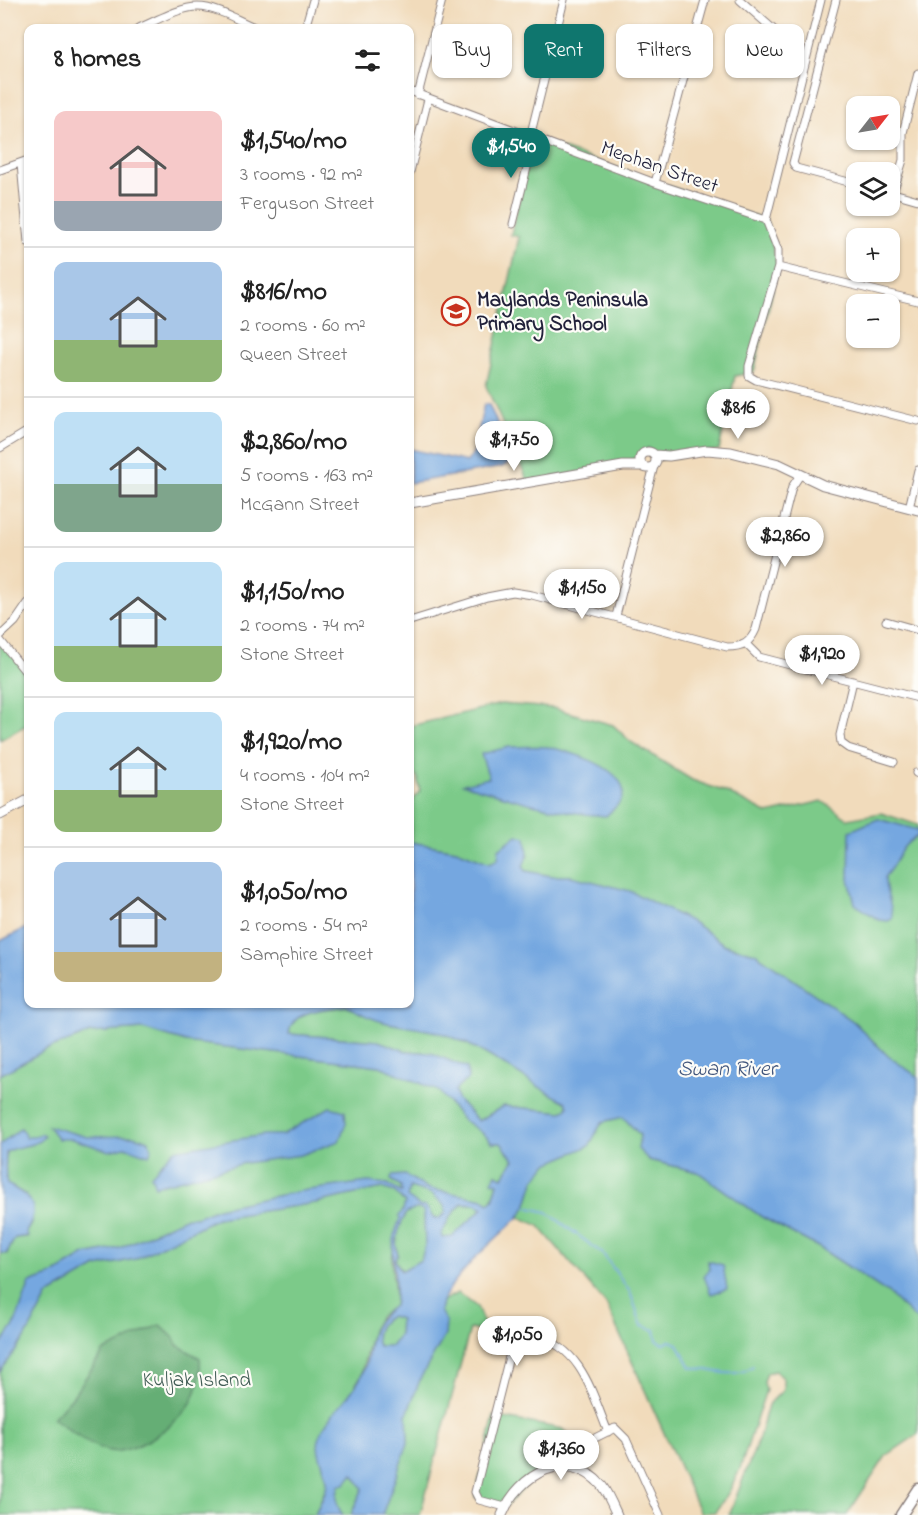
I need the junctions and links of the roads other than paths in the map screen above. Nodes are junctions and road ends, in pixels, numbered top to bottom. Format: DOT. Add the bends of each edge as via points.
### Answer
graph roads {
  1 [pos="312,0"];
  2 [pos="442,0"];
  3 [pos="564,0"];
  4 [pos="705,0"];
  5 [pos="740,0"];
  6 [pos="821,0"];
  7 [pos="836,0"];
  8 [pos="188,3"];
  9 [pos="147,24"];
  10 [pos="247,24"];
  11 [pos="306,24"];
  12 [pos="806,58"];
  13 [pos="918,73"];
  14 [pos="414,93"];
  15 [pos="418,95"];
  16 [pos="428,99"];
  17 [pos="790,125"];
  18 [pos="802,129"];
  19 [pos="532,138"];
  20 [pos="414,156"];
  21 [pos="24,162"];
  22 [pos="900,168"];
  23 [pos="0,170"];
  24 [pos="846,181"];
  25 [pos="655,183"];
  26 [pos="900,195"];
  27 [pos="918,200"];
  28 [pos="766,220"];
  29 [pos="513,224"];
  30 [pos="778,267"];
  31 [pos="918,301"];
  32 [pos="918,421"];
  33 [pos="24,433"];
  34 [pos="0,448"];
  35 [pos="648,462"];
  36 [pos="918,470"];
  37 [pos="800,475"];
  38 [pos="414,502"];
  39 [pos="913,509"];
  40 [pos="24,609"];
  41 [pos="616,616"];
  42 [pos="414,620"];
  43 [pos="886,621"];
  44 [pos="918,630"];
  45 [pos="0,638"];
  46 [pos="746,644"];
  47 [pos="24,670"];
  48 [pos="853,681"];
  49 [pos="918,698"];
  50 [pos="894,762"];
  51 [pos="24,802"];
  52 [pos="0,815"];
  53 [pos="608,1432"];
  54 [pos="575,1470"];
  55 [pos="918,1489"];
  56 [pos="503,1511"];
  57 [pos="617,1515"];
  58 [pos="660,1515"];
  59 [pos="901,1515"];
  1 -- 11 [label="street"];
  2 -- 15 [label="street"];
  3 -- 19 [label="street"];
  4 -- 25 [label="street"];
  5 -- 12 [label="street"];
  6 -- 12 [label="street"];
  7 -- 18 [label="street"];
  8 -- 9 [label="street"];
  8 -- 10 [label="street" via="208,6"];
  12 -- 17 [label="street"];
  13 -- 22 [label="street" via="903,133"];
  14 -- 15 [label="street, Mephan Street"];
  15 -- 16 [label="street, Mephan Street"];
  16 -- 19 [label="street, Mephan Street"];
  16 -- 20 [label="street"];
  17 -- 18 [label="street"];
  17 -- 28 [label="street"];
  18 -- 24 [label="street" via="793,163 796,168"];
  19 -- 25 [label="street, Mephan Street"];
  19 -- 29 [label="street"];
  21 -- 23 [label="street"];
  25 -- 28 [label="street, Mephan Street"];
  26 -- 27 [label="street"];
  28 -- 30 [label="street" via="778,250"];
  30 -- 31 [label="street"];
  30 -- 32 [label="street" via="748,366 749,376"];
  33 -- 34 [label="street"];
  35 -- 37 [label="street" via="707,450 731,452 779,464"];
  35 -- 38 [label="street"];
  35 -- 41 [label="street" via="648,484"];
  36 -- 39 [label="street"];
  37 -- 39 [label="street"];
  37 -- 46 [label="street" via="792,487 756,629"];
  40 -- 45 [label="street"];
  41 -- 42 [label="street" via="513,592"];
  41 -- 46 [label="street" via="728,647"];
  43 -- 44 [label="street"];
  45 -- 47 [label="street"];
  46 -- 48 [label="street" via="759,657"];
  48 -- 49 [label="street"];
  48 -- 50 [label="street" via="841,743"];
  51 -- 52 [label="street"];
  53 -- 54 [label="street" via="591,1440"];
  53 -- 56 [label="street" via="581,1369 568,1351 551,1340 524,1333 514,1337 475,1492 479,1500"];
  53 -- 58 [label="street" via="615,1428 626,1439"];
  54 -- 56 [label="street" via="543,1469 510,1495"];
  54 -- 57 [label="street" via="585,1471 603,1487"];
  55 -- 59 [label="main road"];
}
